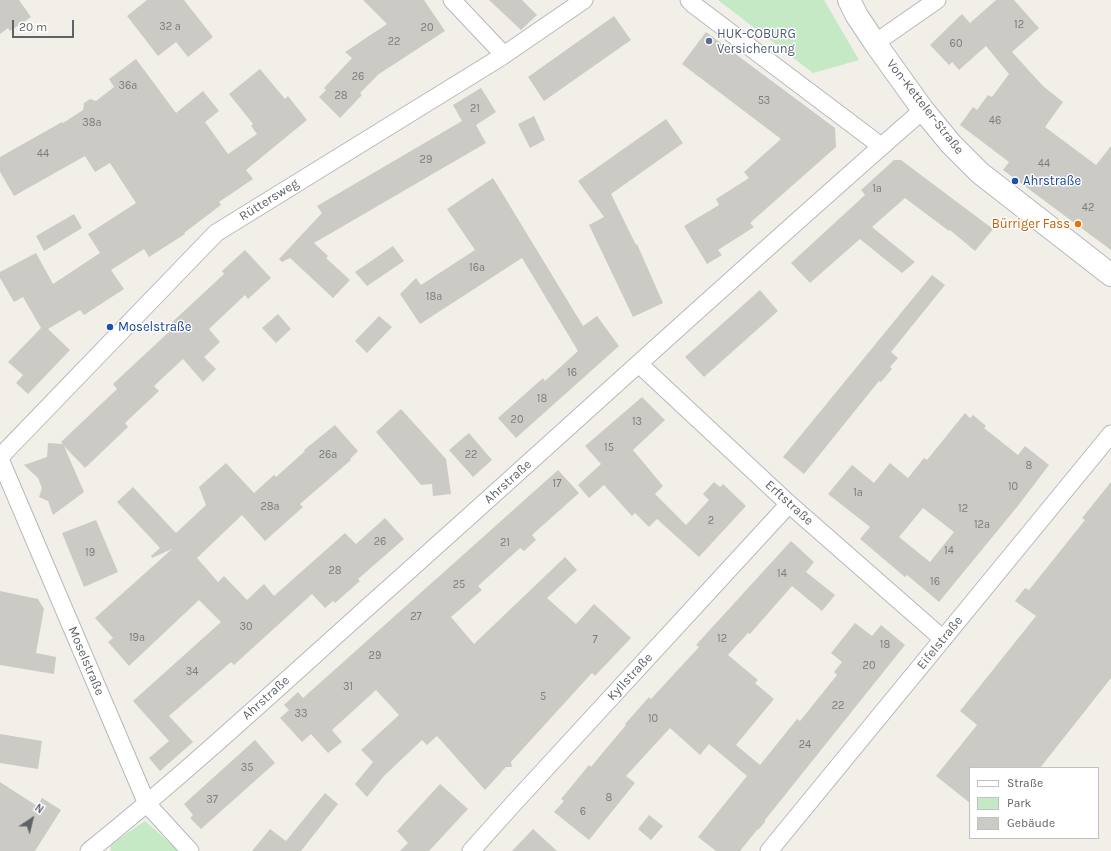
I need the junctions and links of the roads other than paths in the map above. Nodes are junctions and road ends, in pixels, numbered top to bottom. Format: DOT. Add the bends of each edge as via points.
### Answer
graph roads {
  1 [pos="452,0"];
  2 [pos="584,0"];
  3 [pos="849,0"];
  4 [pos="937,0"];
  5 [pos="692,3"];
  6 [pos="875,43"];
  7 [pos="504,55"];
  8 [pos="923,110"];
  9 [pos="881,146"];
  10 [pos="1111,275"];
  11 [pos="639,364"];
  12 [pos="1111,434"];
  13 [pos="0,458"];
  14 [pos="789,504"];
  15 [pos="943,639"];
  16 [pos="147,804"];
  17 [pos="89,851"];
  18 [pos="190,851"];
  19 [pos="471,851"];
  20 [pos="769,851"];
  1 -- 7 [label="street"];
  2 -- 7 [label="street, Rüttersweg"];
  3 -- 6 [label="street, Von-Ketteler-Straße"];
  4 -- 6 [label="street"];
  5 -- 9 [label="street"];
  6 -- 8 [label="street, Von-Ketteler-Straße"];
  7 -- 13 [label="street, Rüttersweg" via="216,233"];
  8 -- 9 [label="street, Ahrstraße"];
  8 -- 10 [label="street, Von-Ketteler-Straße" via="951,144 980,173"];
  9 -- 11 [label="street, Ahrstraße"];
  11 -- 14 [label="street, Erftstraße"];
  11 -- 16 [label="street, Ahrstraße"];
  12 -- 15 [label="street, Eifelstraße"];
  13 -- 16 [label="street, Moselstraße"];
  14 -- 15 [label="street, Erftstraße"];
  14 -- 19 [label="street, Kyllstraße"];
  15 -- 20 [label="street, Eifelstraße"];
  16 -- 17 [label="street, Ahrstraße"];
  16 -- 18 [label="street, Moselstraße"];
}
